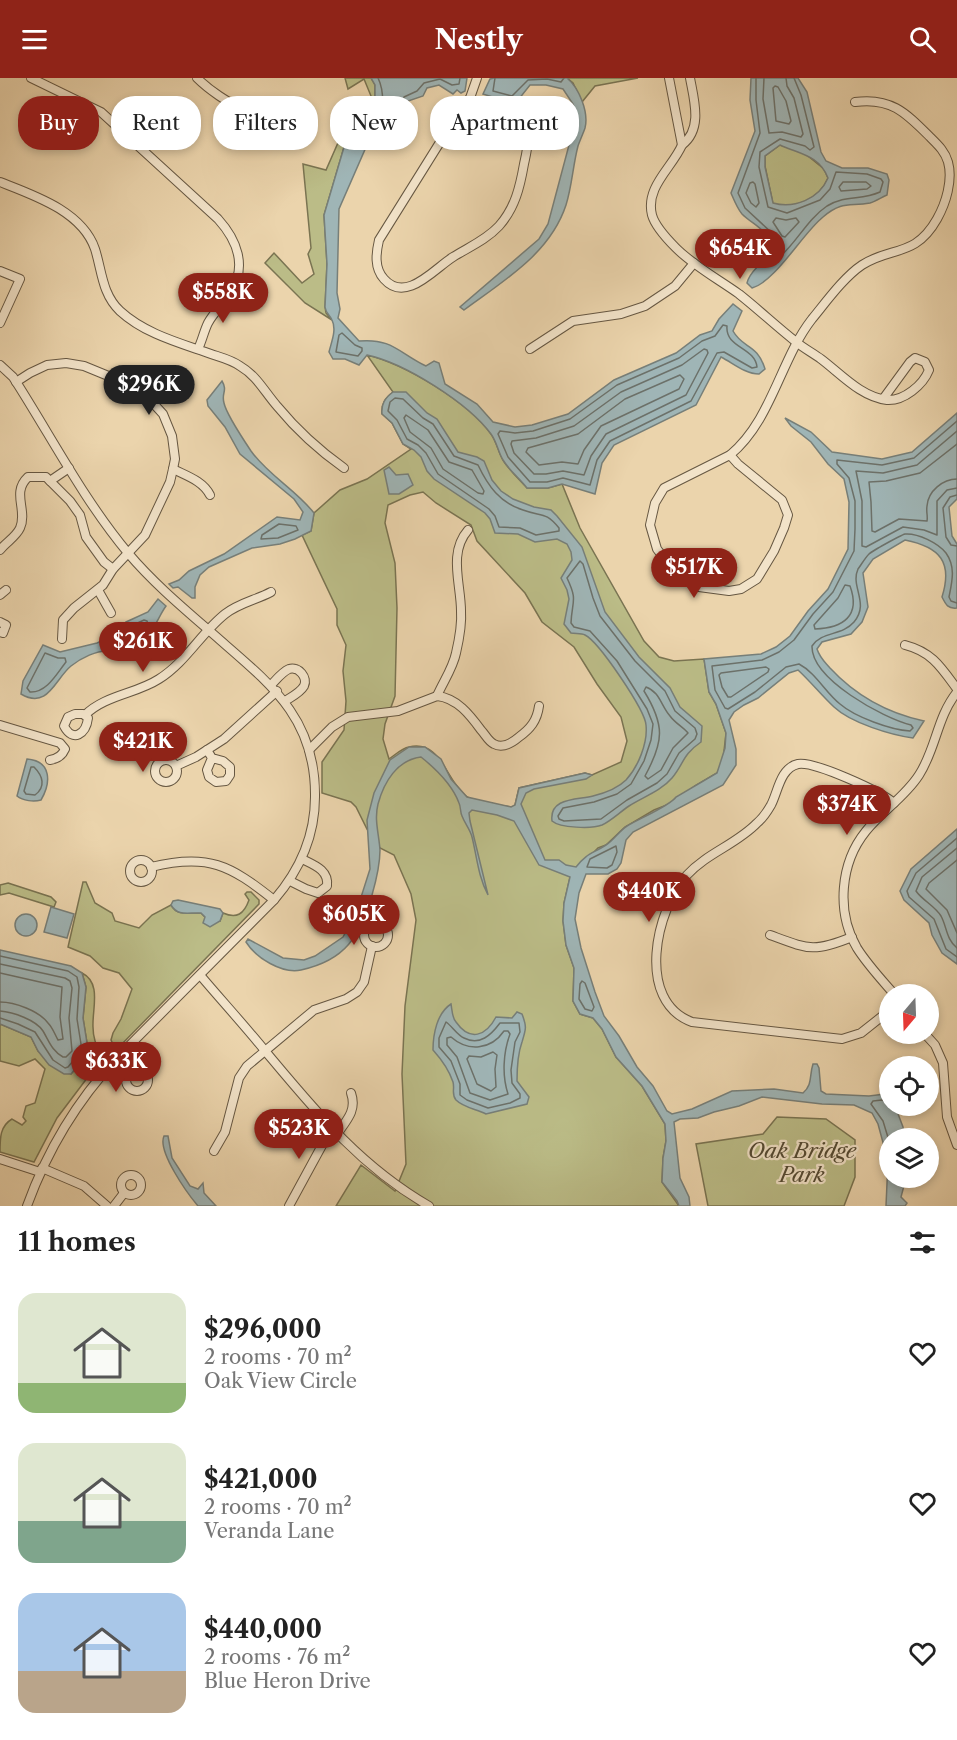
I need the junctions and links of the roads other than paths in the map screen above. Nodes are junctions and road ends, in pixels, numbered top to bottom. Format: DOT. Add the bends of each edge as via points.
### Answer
graph roads {
  1 [pos="31,78"];
  2 [pos="197,78"];
  3 [pos="477,78"];
  4 [pos="669,78"];
  5 [pos="690,78"];
  6 [pos="219,96"];
  7 [pos="471,96"];
  8 [pos="470,98"];
  9 [pos="855,102"];
  10 [pos="682,145"];
  11 [pos="0,182"];
  12 [pos="694,263"];
  13 [pos="0,271"];
  14 [pos="0,323"];
  15 [pos="797,342"];
  16 [pos="198,349"];
  17 [pos="530,349"];
  18 [pos="0,365"];
  19 [pos="16,382"];
  20 [pos="883,399"];
  21 [pos="730,455"];
  22 [pos="69,468"];
  23 [pos="344,468"];
  24 [pos="173,469"];
  25 [pos="50,481"];
  26 [pos="210,495"];
  27 [pos="468,530"];
  28 [pos="0,550"];
  29 [pos="128,553"];
  30 [pos="113,569"];
  31 [pos="98,590"];
  32 [pos="271,592"];
  33 [pos="111,613"];
  34 [pos="0,622"];
  35 [pos="208,630"];
  36 [pos="0,632"];
  37 [pos="62,639"];
  38 [pos="905,645"];
  39 [pos="274,688"];
  40 [pos="957,691"];
  41 [pos="437,696"];
  42 [pos="285,701"];
  43 [pos="539,706"];
  44 [pos="85,715"];
  45 [pos="0,725"];
  46 [pos="207,750"];
  47 [pos="309,750"];
  48 [pos="212,758"];
  49 [pos="50,760"];
  50 [pos="176,766"];
  51 [pos="894,803"];
  52 [pos="302,859"];
  53 [pos="151,867"];
  54 [pos="290,881"];
  55 [pos="274,900"];
  56 [pos="770,935"];
  57 [pos="852,937"];
  58 [pos="372,946"];
  59 [pos="200,975"];
  60 [pos="886,984"];
  61 [pos="879,1018"];
  62 [pos="934,1044"];
  63 [pos="265,1050"];
  64 [pos="116,1059"];
  65 [pos="129,1072"];
  66 [pos="351,1093"];
  67 [pos="335,1131"];
  68 [pos="957,1144"];
  69 [pos="214,1151"];
  70 [pos="0,1159"];
  71 [pos="41,1170"];
  72 [pos="124,1193"];
  73 [pos="27,1206"];
  74 [pos="107,1206"];
  75 [pos="114,1206"];
  76 [pos="289,1206"];
  77 [pos="429,1206"];
  1 -- 16 [label="street" via="101,112 230,233 239,256 236,281 208,322"];
  2 -- 6 [label="street"];
  3 -- 7 [label="street"];
  4 -- 10 [label="street"];
  5 -- 10 [label="street" via="695,120 688,140"];
  8 -- 8 [label="street" via="379,240 377,267 382,278 392,285 405,288 417,283 482,241 505,218 518,194 528,145 526,133 514,118"];
  9 -- 15 [label="street" via="883,103 907,114 946,155 950,171 947,193 925,236 911,246 857,268"];
  10 -- 12 [label="street" via="655,187 651,212 670,242"];
  11 -- 16 [label="street" via="59,210 84,229 95,251 104,288 128,318"];
  12 -- 15 [label="street"];
  12 -- 17 [label="street" via="675,286 645,306 573,321"];
  13 -- 14 [label="street" via="20,279"];
  15 -- 20 [label="street" via="856,387"];
  15 -- 21 [label="street" via="757,422"];
  16 -- 23 [label="street" via="238,364 254,375 277,406"];
  18 -- 19 [label="street"];
  19 -- 22 [label="street"];
  19 -- 24 [label="street" via="38,368 66,363 133,385 155,404 169,425"];
  20 -- 20 [label="street" via="910,362 915,358 925,362 929,370 917,387 897,399"];
  21 -- 21 [label="street" via="664,488 655,503 650,525 657,549 680,578 699,587 729,591 757,579 774,551 788,515 780,498"];
  22 -- 25 [label="street"];
  22 -- 29 [label="street"];
  24 -- 26 [label="street" via="196,480"];
  24 -- 29 [label="street" via="145,535"];
  25 -- 28 [label="street" via="41,476 24,481 19,492 21,526"];
  25 -- 30 [label="street" via="77,509 86,537"];
  27 -- 41 [label="street" via="457,555 462,612 457,651"];
  29 -- 30 [label="street"];
  29 -- 35 [label="street"];
  30 -- 31 [label="street"];
  31 -- 33 [label="street"];
  31 -- 37 [label="street" via="63,620"];
  32 -- 35 [label="street" via="235,607"];
  34 -- 36 [label="street" via="6,625"];
  35 -- 39 [label="street"];
  35 -- 44 [label="street" via="162,677 106,701"];
  38 -- 40 [label="street" via="932,657"];
  39 -- 42 [label="street"];
  39 -- 42 [label="street" via="289,669 300,671 305,677 302,690"];
  39 -- 46 [label="street" via="237,728"];
  40 -- 51 [label="street" via="945,710 921,773"];
  41 -- 43 [label="street" via="460,706 498,745 510,744 528,730"];
  41 -- 47 [label="street" via="398,711 348,717"];
  42 -- 47 [label="street"];
  45 -- 49 [label="street" via="60,743 63,753"];
  46 -- 48 [label="street"];
  46 -- 50 [label="street"];
  47 -- 52 [label="street" via="315,804"];
  51 -- 57 [label="street" via="865,832 848,867 844,906"];
  51 -- 61 [label="street" via="877,791 812,765 793,766 785,773 771,805 755,826 704,859 679,886 662,923 657,953 658,978 666,1003 692,1022 842,1039 861,1032"];
  52 -- 54 [label="street"];
  52 -- 54 [label="street" via="322,871 328,878 327,886 318,893"];
  53 -- 55 [label="street" via="186,861 215,864 240,874"];
  54 -- 55 [label="street"];
  55 -- 59 [label="street"];
  56 -- 57 [label="street" via="811,949"];
  57 -- 60 [label="street"];
  58 -- 63 [label="street" via="364,982 357,992 314,1010"];
  59 -- 63 [label="street"];
  59 -- 64 [label="street"];
  62 -- 68 [label="street" via="944,1063 947,1117"];
  63 -- 67 [label="street"];
  63 -- 69 [label="street" via="239,1078 225,1132"];
  64 -- 65 [label="street"];
  64 -- 71 [label="street" via="81,1100"];
  66 -- 67 [label="street" via="352,1112"];
  67 -- 76 [label="street" via="326,1138"];
  67 -- 77 [label="street" via="375,1170"];
  70 -- 71 [label="street"];
  71 -- 73 [label="street"];
  71 -- 74 [label="street" via="84,1186"];
  72 -- 75 [label="street"];
}
